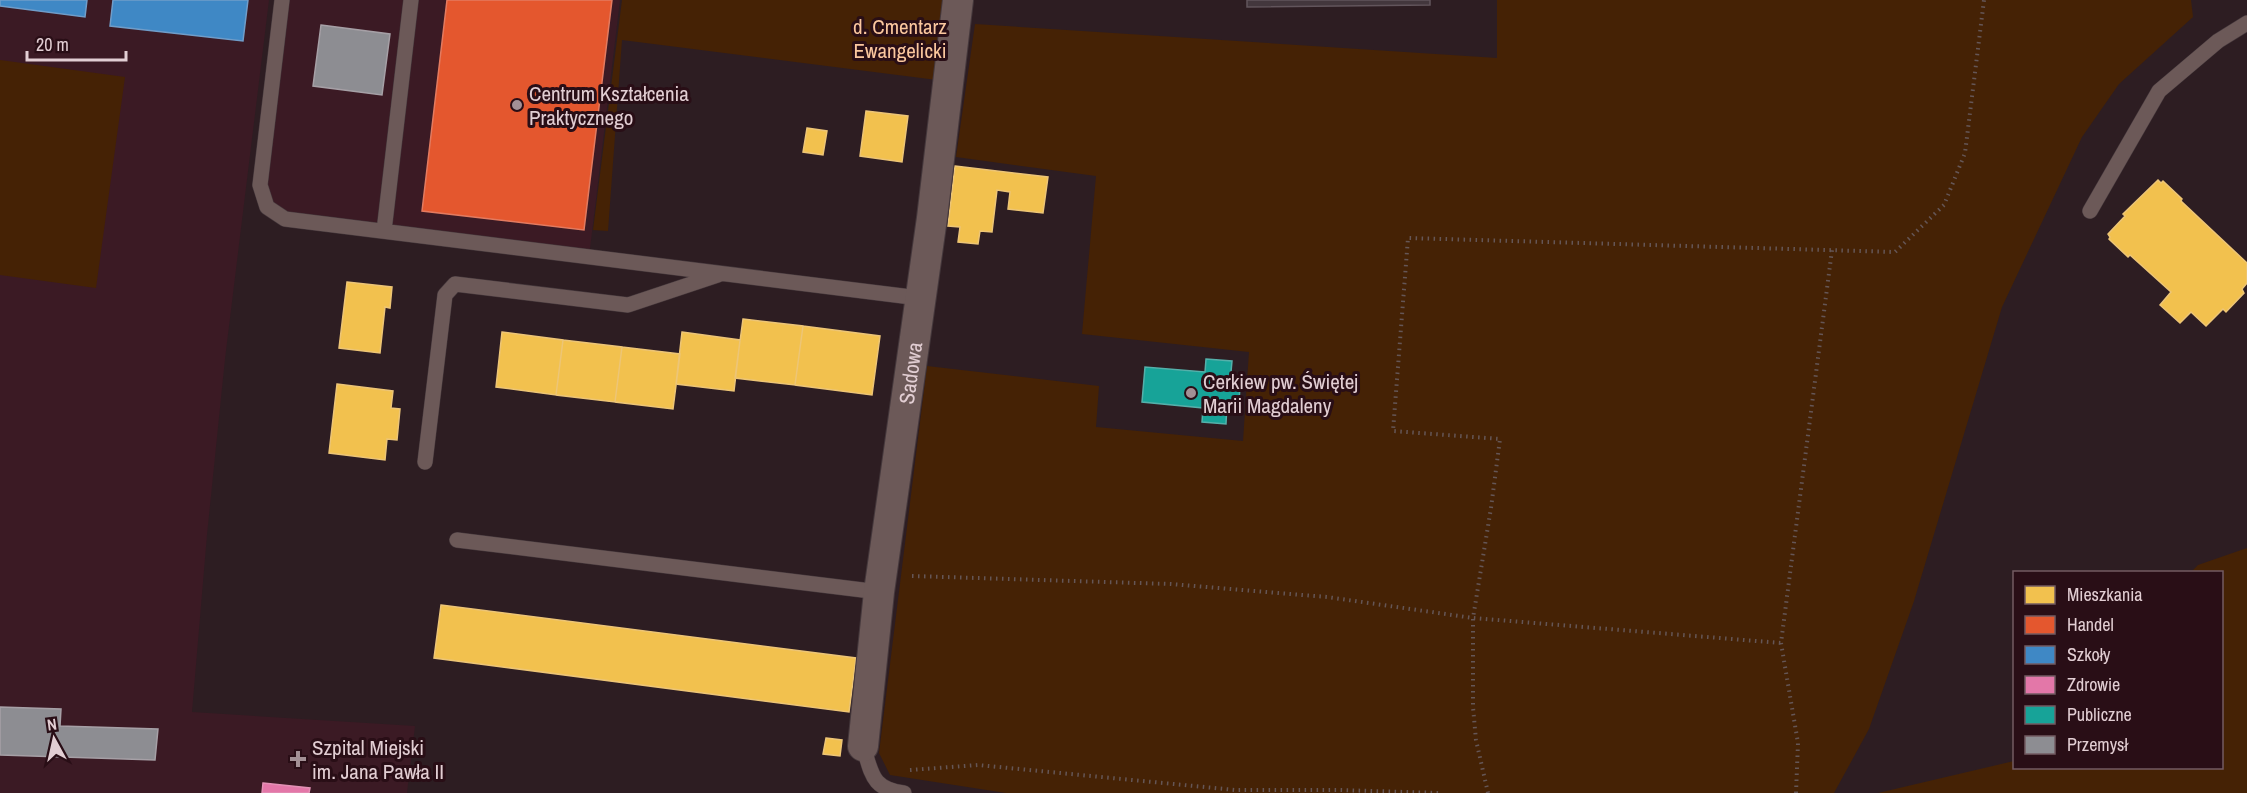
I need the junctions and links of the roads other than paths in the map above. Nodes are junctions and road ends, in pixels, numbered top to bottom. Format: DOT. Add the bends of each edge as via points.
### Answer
graph roads {
  1 [pos="282,0"];
  2 [pos="411,0"];
  3 [pos="958,0"];
  4 [pos="2247,22"];
  5 [pos="2090,211"];
  6 [pos="384,231"];
  7 [pos="724,273"];
  8 [pos="919,298"];
  9 [pos="425,462"];
  10 [pos="457,540"];
  11 [pos="890,584"];
  12 [pos="863,746"];
  13 [pos="904,793"];
  1 -- 6 [label="lane" via="260,185 263,198 267,207 285,219"];
  2 -- 6 [label="lane"];
  3 -- 8 [label="street, Sadowa"];
  4 -- 5 [label="lane" via="2159,90"];
  6 -- 7 [label="lane"];
  7 -- 8 [label="lane"];
  7 -- 9 [label="lane" via="628,304 455,284 445,294"];
  8 -- 11 [label="street, Sadowa"];
  10 -- 11 [label="lane"];
  11 -- 12 [label="street, Sadowa"];
  12 -- 13 [label="lane" via="875,781 889,791"];
}
